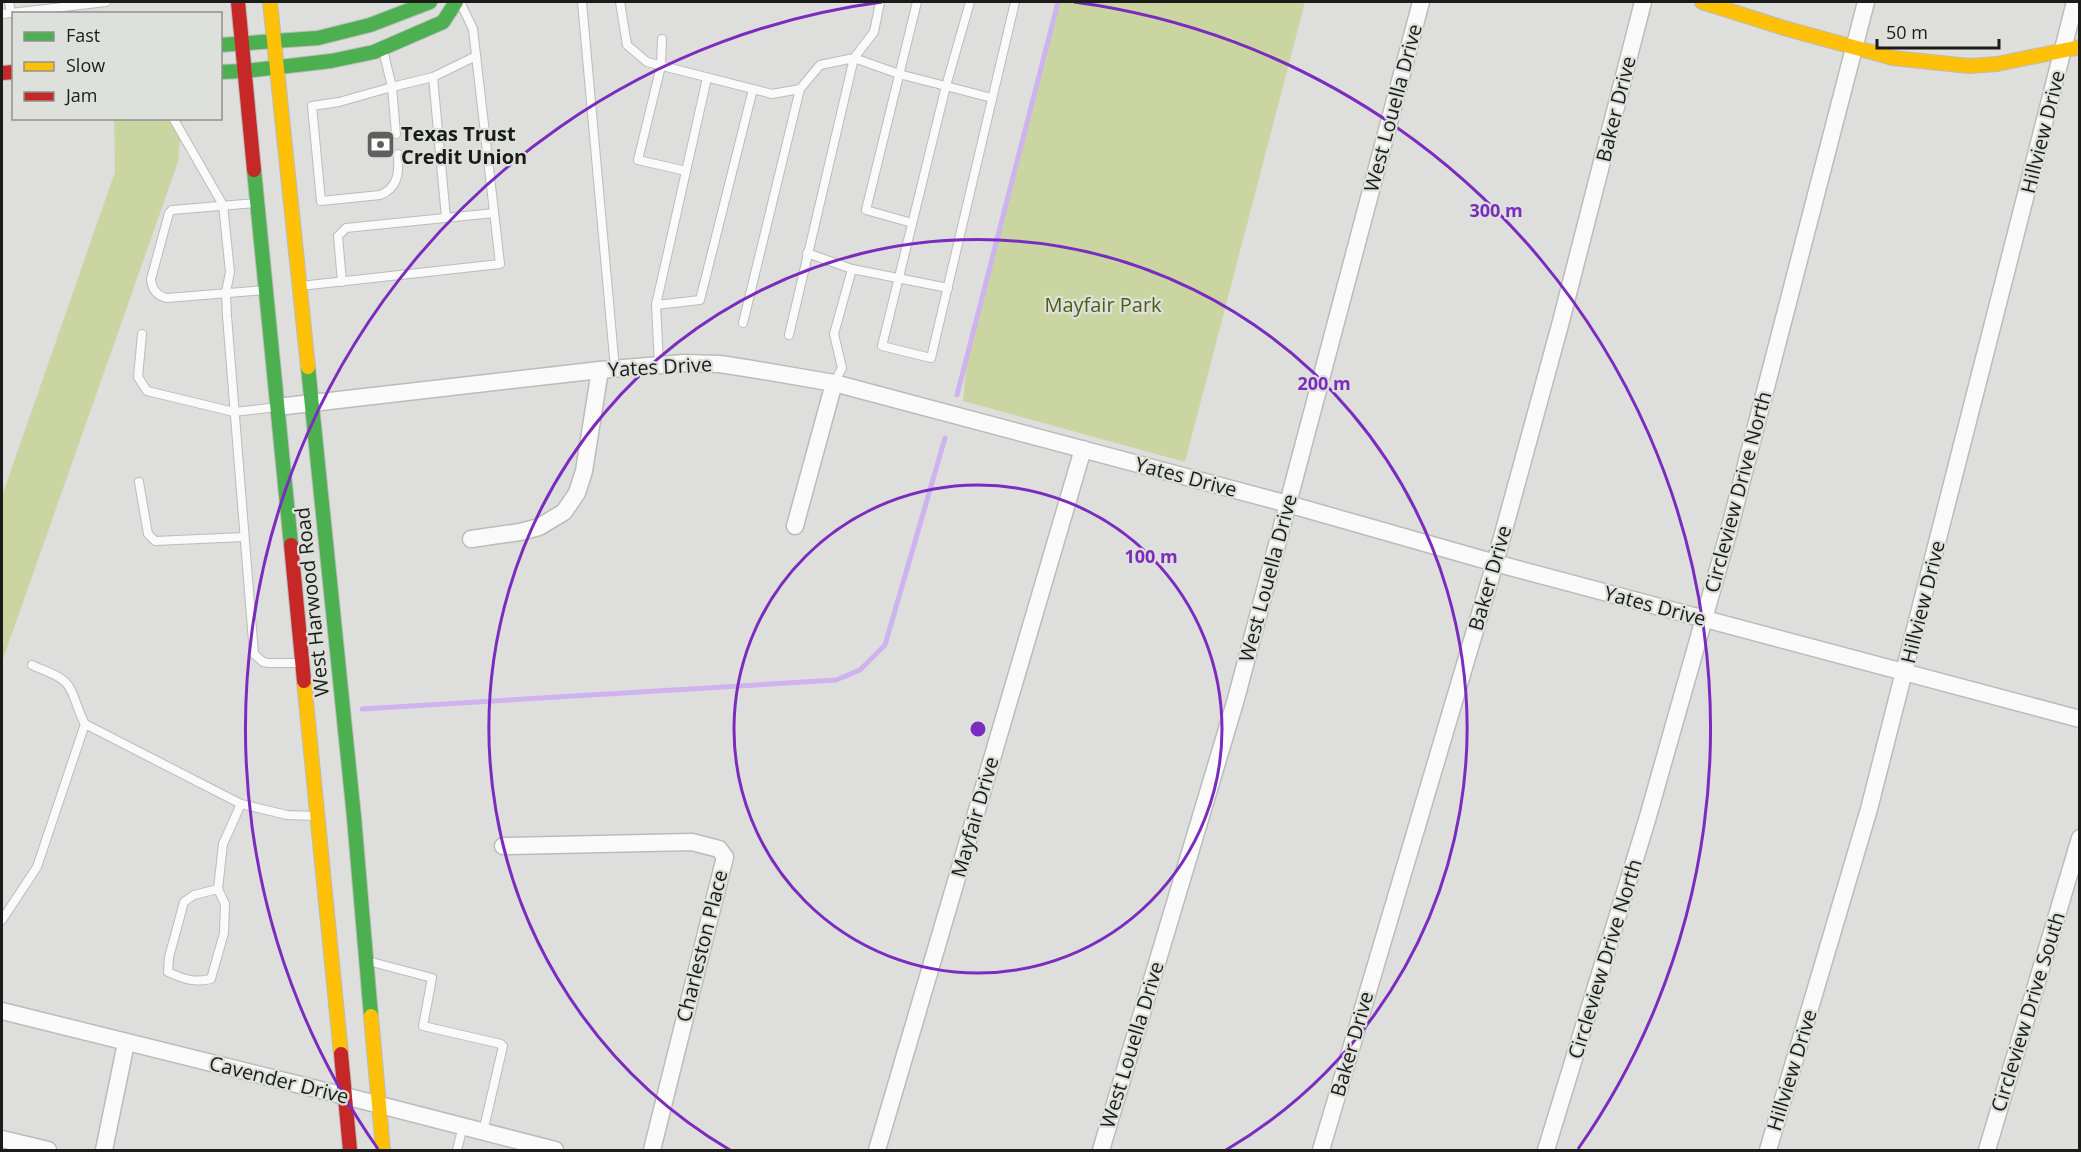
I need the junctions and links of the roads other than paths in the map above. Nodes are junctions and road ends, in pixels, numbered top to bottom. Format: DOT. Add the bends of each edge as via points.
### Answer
graph roads {
  1 [pos="9,2"];
  2 [pos="106,2"];
  3 [pos="238,2"];
  4 [pos="270,2"];
  5 [pos="458,2"];
  6 [pos="582,2"];
  7 [pos="620,2"];
  8 [pos="880,2"];
  9 [pos="917,2"];
  10 [pos="970,2"];
  11 [pos="1015,2"];
  12 [pos="1421,2"];
  13 [pos="1643,2"];
  14 [pos="1701,2"];
  15 [pos="1866,2"];
  16 [pos="2075,2"];
  17 [pos="86,3"];
  18 [pos="423,3"];
  19 [pos="57,7"];
  20 [pos="19,12"];
  21 [pos="11,13"];
  22 [pos="2,14"];
  23 [pos="662,39"];
  24 [pos="222,45"];
  25 [pos="274,46"];
  26 [pos="1854,48"];
  27 [pos="243,49"];
  28 [pos="383,49"];
  29 [pos="2072,49"];
  30 [pos="476,56"];
  31 [pos="854,58"];
  32 [pos="661,66"];
  33 [pos="276,68"];
  34 [pos="245,71"];
  35 [pos="222,72"];
  36 [pos="899,74"];
  37 [pos="433,78"];
  38 [pos="707,78"];
  39 [pos="946,86"];
  40 [pos="392,87"];
  41 [pos="753,89"];
  42 [pos="800,89"];
  43 [pos="992,98"];
  44 [pos="174,120"];
  45 [pos="396,134"];
  46 [pos="398,154"];
  47 [pos="686,171"];
  48 [pos="257,203"];
  49 [pos="223,206"];
  50 [pos="494,213"];
  51 [pos="446,218"];
  52 [pos="912,223"];
  53 [pos="807,253"];
  54 [pos="852,268"];
  55 [pos="899,278"];
  56 [pos="342,282"];
  57 [pos="299,286"];
  58 [pos="948,288"];
  59 [pos="266,290"];
  60 [pos="226,292"];
  61 [pos="656,305"];
  62 [pos="743,323"];
  63 [pos="142,334"];
  64 [pos="789,335"];
  65 [pos="658,365"];
  66 [pos="607,369"];
  67 [pos="834,383"];
  68 [pos="311,403"];
  69 [pos="277,407"];
  70 [pos="234,412"];
  71 [pos="1083,449"];
  72 [pos="139,482"];
  73 [pos="1288,504"];
  74 [pos="795,526"];
  75 [pos="244,537"];
  76 [pos="471,539"];
  77 [pos="1495,563"];
  78 [pos="1704,619"];
  79 [pos="302,663"];
  80 [pos="32,665"];
  81 [pos="1905,673"];
  82 [pos="2079,719"];
  83 [pos="85,724"];
  84 [pos="241,804"];
  85 [pos="317,816"];
  86 [pos="2079,838"];
  87 [pos="503,846"];
  88 [pos="218,889"];
  89 [pos="2,920"];
  90 [pos="367,961"];
  91 [pos="2,1011"];
  92 [pos="126,1043"];
  93 [pos="345,1096"];
  94 [pos="379,1105"];
  95 [pos="463,1126"];
  96 [pos="483,1132"];
  97 [pos="2,1139"];
  98 [pos="48,1150"];
  99 [pos="104,1150"];
  100 [pos="350,1150"];
  101 [pos="383,1150"];
  102 [pos="458,1150"];
  103 [pos="555,1150"];
  104 [pos="652,1150"];
  105 [pos="877,1150"];
  106 [pos="1101,1150"];
  107 [pos="1321,1150"];
  108 [pos="1546,1150"];
  109 [pos="1768,1150"];
  110 [pos="1987,1150"];
  1 -- 21 [label="lane"];
  2 -- 17 [label="lane"];
  3 -- 27 [label="main road, West Harwood Road"];
  4 -- 25 [label="main road, West Harwood Road"];
  5 -- 28 [label="main road" via="443,22"];
  5 -- 30 [label="lane" via="473,29"];
  6 -- 66 [label="lane"];
  7 -- 32 [label="lane" via="627,45 647,62"];
  8 -- 31 [label="lane" via="874,32"];
  9 -- 36 [label="lane"];
  10 -- 39 [label="lane"];
  11 -- 43 [label="lane"];
  12 -- 73 [label="street, West Louella Drive"];
  13 -- 77 [label="street, Baker Drive"];
  14 -- 26 [label="main road"];
  15 -- 26 [label="street, Circleview Drive North"];
  16 -- 29 [label="street, Hillview Drive"];
  17 -- 19 [label="lane"];
  18 -- 25 [label="main road" via="370,26"];
  19 -- 20 [label="lane"];
  21 -- 22 [label="lane"];
  23 -- 32 [label="lane"];
  24 -- 27 [label="main road"];
  25 -- 27 [label="main road"];
  25 -- 33 [label="main road, West Harwood Road"];
  26 -- 29 [label="main road" via="1893,58 1969,66"];
  26 -- 78 [label="street, Circleview Drive North"];
  27 -- 34 [label="main road, West Harwood Road"];
  28 -- 33 [label="main road"];
  28 -- 40 [label="lane"];
  29 -- 81 [label="street, Hillview Drive"];
  30 -- 37 [label="lane"];
  30 -- 50 [label="lane"];
  31 -- 36 [label="lane"];
  31 -- 42 [label="lane" via="820,65"];
  31 -- 53 [label="lane"];
  32 -- 38 [label="lane"];
  32 -- 47 [label="lane" via="638,160"];
  33 -- 34 [label="main road"];
  33 -- 57 [label="main road, West Harwood Road"];
  34 -- 35 [label="main road"];
  34 -- 48 [label="main road, West Harwood Road"];
  36 -- 39 [label="lane"];
  36 -- 52 [label="lane" via="866,210"];
  37 -- 40 [label="lane"];
  37 -- 51 [label="lane"];
  38 -- 41 [label="lane"];
  38 -- 47 [label="lane"];
  39 -- 43 [label="lane"];
  39 -- 52 [label="lane"];
  40 -- 45 [label="lane"];
  40 -- 46 [label="lane" via="312,106 321,201 386,193 398,176"];
  41 -- 42 [label="lane" via="772,94"];
  41 -- 61 [label="lane" via="700,300"];
  42 -- 62 [label="lane"];
  43 -- 58 [label="lane"];
  44 -- 49 [label="lane"];
  47 -- 61 [label="lane"];
  48 -- 49 [label="lane"];
  48 -- 59 [label="main road, West Harwood Road"];
  49 -- 60 [label="lane" via="231,272"];
  49 -- 60 [label="lane" via="169,213 151,279 152,287 161,297"];
  50 -- 51 [label="lane"];
  50 -- 56 [label="lane" via="500,264"];
  51 -- 56 [label="lane" via="346,228 338,236"];
  52 -- 55 [label="lane"];
  53 -- 54 [label="lane"];
  53 -- 64 [label="lane"];
  54 -- 55 [label="lane"];
  54 -- 67 [label="lane" via="834,334 842,368"];
  55 -- 58 [label="lane"];
  55 -- 58 [label="lane" via="882,346 931,358"];
  56 -- 57 [label="lane"];
  57 -- 68 [label="main road, West Harwood Road"];
  59 -- 60 [label="lane"];
  59 -- 69 [label="main road, West Harwood Road"];
  60 -- 70 [label="lane"];
  61 -- 65 [label="lane"];
  63 -- 70 [label="lane" via="138,377 147,391"];
  65 -- 66 [label="street, Yates Drive"];
  65 -- 67 [label="street, Yates Drive" via="720,364"];
  66 -- 68 [label="street, Yates Drive"];
  66 -- 76 [label="street" via="584,471 577,494 564,512 530,530"];
  67 -- 71 [label="street, Yates Drive"];
  67 -- 74 [label="street"];
  68 -- 69 [label="street, Yates Drive"];
  68 -- 90 [label="main road, West Harwood Road"];
  69 -- 70 [label="lane"];
  69 -- 79 [label="main road, West Harwood Road"];
  70 -- 75 [label="lane"];
  71 -- 73 [label="street, Yates Drive"];
  71 -- 105 [label="street, Mayfair Drive"];
  72 -- 75 [label="lane" via="147,534 155,541"];
  73 -- 77 [label="street, Yates Drive"];
  73 -- 106 [label="street, West Louella Drive" via="1236,699"];
  75 -- 79 [label="lane" via="255,654 268,663"];
  77 -- 78 [label="street, Yates Drive"];
  77 -- 107 [label="street, Baker Drive"];
  78 -- 81 [label="street, Yates Drive"];
  78 -- 108 [label="street, Circleview Drive North"];
  79 -- 85 [label="main road, West Harwood Road"];
  80 -- 83 [label="lane" via="65,681"];
  81 -- 82 [label="street, Yates Drive"];
  81 -- 109 [label="street, Hillview Drive"];
  83 -- 84 [label="lane"];
  83 -- 89 [label="lane" via="37,867"];
  84 -- 85 [label="lane" via="287,815"];
  84 -- 88 [label="lane" via="224,844"];
  85 -- 93 [label="main road, West Harwood Road"];
  86 -- 110 [label="street, Circleview Drive South"];
  87 -- 104 [label="street, Charleston Place" via="692,842 720,849 724,857"];
  88 -- 88 [label="lane" via="225,904 224,933 211,979 200,982 168,972 184,902"];
  90 -- 94 [label="main road, West Harwood Road"];
  90 -- 96 [label="lane" via="431,977 423,1026 503,1046"];
  91 -- 92 [label="street, Cavender Drive"];
  92 -- 93 [label="street, Cavender Drive"];
  92 -- 99 [label="street"];
  93 -- 94 [label="street, Cavender Drive"];
  93 -- 100 [label="main road, West Harwood Road"];
  94 -- 95 [label="street, Cavender Drive"];
  94 -- 101 [label="main road, West Harwood Road"];
  95 -- 96 [label="street, Cavender Drive"];
  95 -- 102 [label="lane"];
  96 -- 103 [label="street, Cavender Drive"];
  97 -- 98 [label="street"];
}
